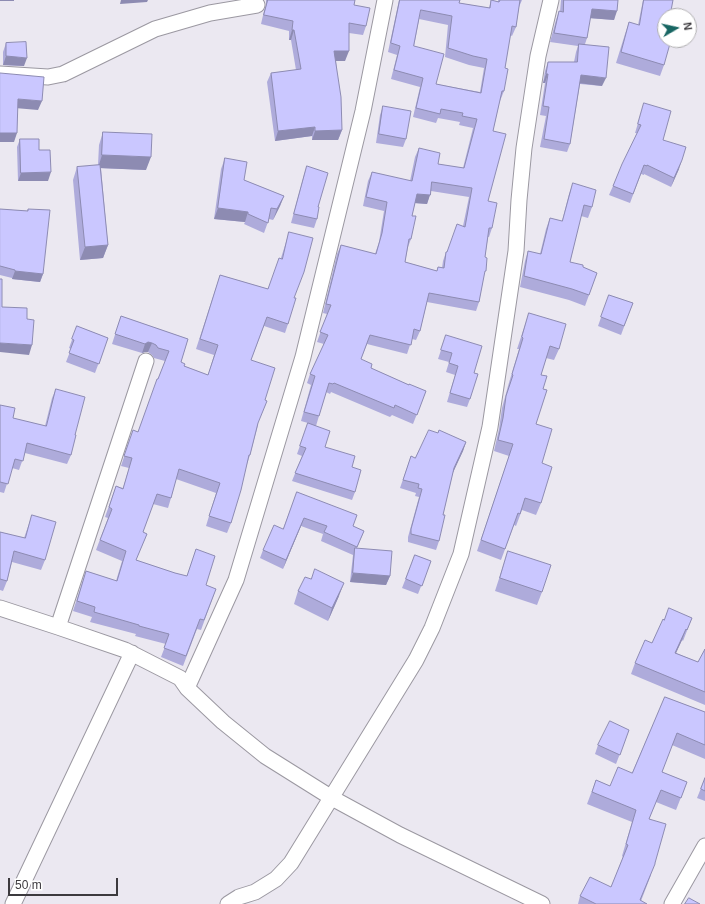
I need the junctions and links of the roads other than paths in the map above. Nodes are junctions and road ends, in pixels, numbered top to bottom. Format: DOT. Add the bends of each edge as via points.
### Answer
graph roads {
  1 [pos="385,0"];
  2 [pos="551,0"];
  3 [pos="257,5"];
  4 [pos="0,74"];
  5 [pos="146,360"];
  6 [pos="0,608"];
  7 [pos="58,627"];
  8 [pos="132,653"];
  9 [pos="187,688"];
  10 [pos="332,798"];
  11 [pos="705,846"];
  12 [pos="13,904"];
  13 [pos="228,904"];
  14 [pos="542,904"];
  15 [pos="672,904"];
  1 -- 9 [label="street" via="363,112 303,357 236,580"];
  2 -- 10 [label="street" via="538,56 519,200 516,251 490,427 461,554 432,628 416,660"];
  3 -- 4 [label="street" via="210,13 155,29 63,74 48,77"];
  5 -- 7 [label="street"];
  6 -- 7 [label="street"];
  7 -- 8 [label="street"];
  8 -- 9 [label="street" via="180,678"];
  8 -- 12 [label="street"];
  9 -- 10 [label="street" via="265,756"];
  10 -- 13 [label="street" via="291,863 276,879"];
  10 -- 14 [label="street" via="400,835"];
  11 -- 15 [label="street"];
}
